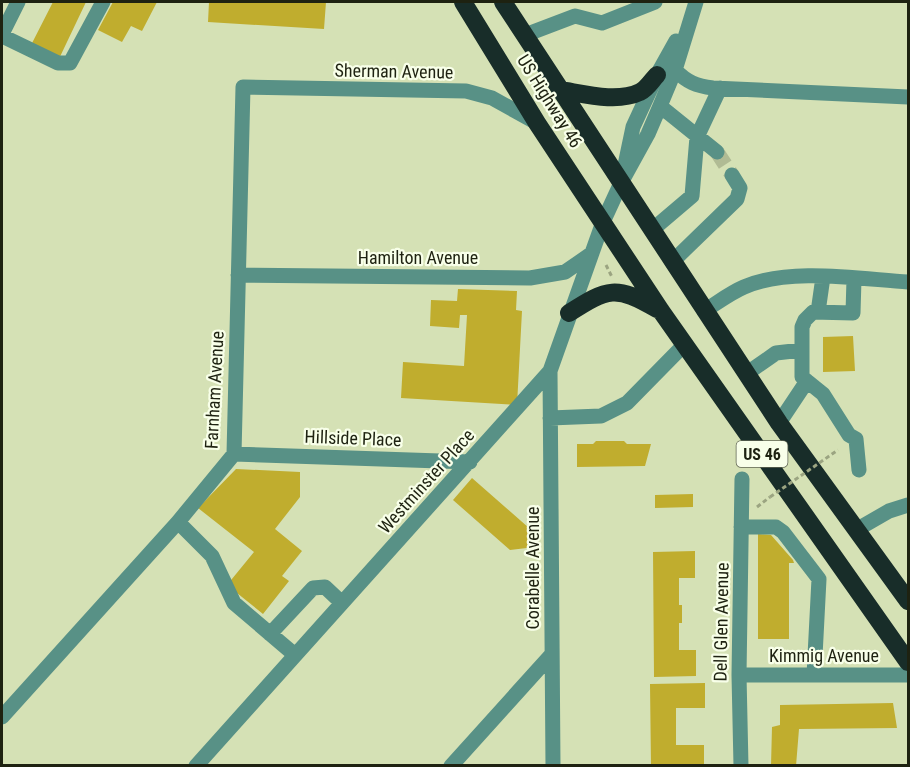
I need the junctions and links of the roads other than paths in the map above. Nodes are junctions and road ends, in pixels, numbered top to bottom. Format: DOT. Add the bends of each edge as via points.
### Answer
graph roads {
  1 [pos="103,2"];
  2 [pos="463,2"];
  3 [pos="503,2"];
  4 [pos="655,2"];
  5 [pos="696,2"];
  6 [pos="10,9"];
  7 [pos="576,9"];
  8 [pos="2,35"];
  9 [pos="525,35"];
  10 [pos="666,73"];
  11 [pos="243,87"];
  12 [pos="720,88"];
  13 [pos="560,90"];
  14 [pos="909,97"];
  15 [pos="660,106"];
  16 [pos="537,123"];
  17 [pos="697,136"];
  18 [pos="717,152"];
  19 [pos="732,175"];
  20 [pos="621,183"];
  21 [pos="603,222"];
  22 [pos="652,230"];
  23 [pos="591,254"];
  24 [pos="672,262"];
  25 [pos="238,275"];
  26 [pos="823,277"];
  27 [pos="854,279"];
  28 [pos="909,282"];
  29 [pos="661,311"];
  30 [pos="704,311"];
  31 [pos="818,312"];
  32 [pos="569,313"];
  33 [pos="684,345"];
  34 [pos="802,350"];
  35 [pos="550,371"];
  36 [pos="746,374"];
  37 [pos="807,381"];
  38 [pos="550,418"];
  39 [pos="779,423"];
  40 [pos="234,453"];
  41 [pos="470,462"];
  42 [pos="859,470"];
  43 [pos="742,479"];
  44 [pos="909,506"];
  45 [pos="178,522"];
  46 [pos="741,527"];
  47 [pos="856,530"];
  48 [pos="840,564"];
  49 [pos="819,579"];
  50 [pos="909,601"];
  51 [pos="342,603"];
  52 [pos="270,634"];
  53 [pos="552,654"];
  54 [pos="295,655"];
  55 [pos="909,662"];
  56 [pos="739,675"];
  57 [pos="814,675"];
  58 [pos="909,675"];
  59 [pos="2,717"];
  60 [pos="196,765"];
  61 [pos="451,765"];
  62 [pos="553,765"];
  63 [pos="741,765"];
  1 -- 8 [label="street" via="70,63 58,63"];
  2 -- 16 [label="highway, US Highway 46 / US 46"];
  3 -- 9 [label="highway, US Highway 46 / US 46"];
  4 -- 7 [label="street" via="602,23"];
  5 -- 10 [label="street, Westminster Place"];
  6 -- 8 [label="street"];
  7 -- 9 [label="street"];
  9 -- 13 [label="highway, US Highway 46 / US 46"];
  10 -- 12 [label="street" via="695,85"];
  10 -- 13 [label="highway" via="642,92 621,97"];
  10 -- 15 [label="street, Westminster Place"];
  10 -- 20 [label="street, Westminster Place" via="633,128"];
  11 -- 16 [label="street, Sherman Avenue" via="466,91 492,98"];
  11 -- 25 [label="street, Farnham Avenue"];
  12 -- 14 [label="street"];
  12 -- 17 [label="street"];
  13 -- 20 [label="highway, US Highway 46 / US 46"];
  15 -- 17 [label="street"];
  15 -- 20 [label="street, Westminster Place"];
  16 -- 21 [label="highway, US Highway 46 / US 46"];
  17 -- 18 [label="street"];
  17 -- 22 [label="street" via="692,196"];
  19 -- 24 [label="street" via="740,188 736,199"];
  20 -- 21 [label="street, Westminster Place"];
  20 -- 22 [label="highway, US 46"];
  21 -- 23 [label="street, Westminster Place"];
  21 -- 29 [label="highway, US 46"];
  22 -- 24 [label="highway, US 46"];
  23 -- 25 [label="street, Hamilton Avenue" via="565,272 530,278"];
  23 -- 32 [label="street, Westminster Place"];
  24 -- 30 [label="highway, US 46"];
  25 -- 40 [label="street, Farnham Avenue"];
  26 -- 27 [label="street"];
  26 -- 30 [label="street" via="770,278 743,287"];
  26 -- 31 [label="street"];
  27 -- 28 [label="street"];
  27 -- 31 [label="street" via="853,312"];
  29 -- 32 [label="highway" via="634,295 618,292 597,297"];
  29 -- 33 [label="highway, US 46"];
  30 -- 36 [label="highway, US 46"];
  31 -- 34 [label="street" via="813,312 802,327"];
  32 -- 35 [label="street, Westminster Place"];
  33 -- 38 [label="street" via="627,404 601,416"];
  33 -- 48 [label="highway, US 46"];
  34 -- 36 [label="street" via="776,354"];
  34 -- 37 [label="street" via="802,377"];
  35 -- 38 [label="street, Corabelle Avenue"];
  35 -- 41 [label="street, Westminster Place"];
  36 -- 39 [label="highway, US 46"];
  37 -- 39 [label="street"];
  37 -- 42 [label="street" via="823,394 855,439"];
  38 -- 53 [label="street, Corabelle Avenue"];
  39 -- 47 [label="highway, US 46"];
  40 -- 41 [label="street, Hillside Place"];
  40 -- 45 [label="street, Farnham Avenue"];
  41 -- 51 [label="street, Westminster Place"];
  43 -- 46 [label="street, Dell Glen Avenue"];
  44 -- 47 [label="street" via="889,511"];
  45 -- 52 [label="street" via="212,556 234,603"];
  45 -- 59 [label="street, Farnham Avenue"];
  46 -- 49 [label="street" via="776,527"];
  46 -- 56 [label="street, Dell Glen Avenue"];
  47 -- 50 [label="highway, US 46"];
  48 -- 49 [label="street"];
  48 -- 55 [label="highway, US 46"];
  49 -- 57 [label="street"];
  51 -- 52 [label="street" via="325,587 313,588"];
  51 -- 54 [label="street, Westminster Place"];
  52 -- 54 [label="street"];
  53 -- 61 [label="street"];
  53 -- 62 [label="street, Corabelle Avenue"];
  54 -- 60 [label="street, Westminster Place"];
  56 -- 57 [label="street, Kimmig Avenue"];
  56 -- 63 [label="street, Dell Glen Avenue"];
  57 -- 58 [label="street, Kimmig Avenue"];
}
